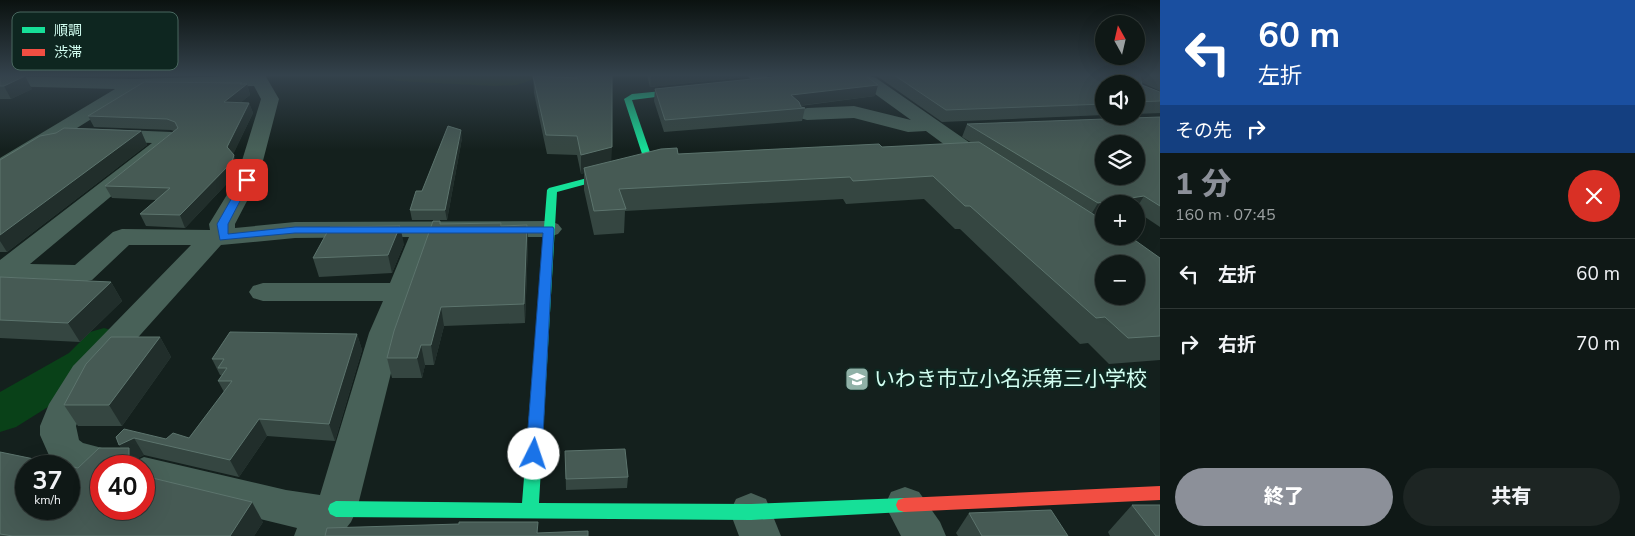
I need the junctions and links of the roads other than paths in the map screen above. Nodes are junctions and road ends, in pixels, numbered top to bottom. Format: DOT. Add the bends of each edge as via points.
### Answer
graph roads {
  1 [pos="109,100"];
  2 [pos="270,100"];
  3 [pos="628,100"];
  4 [pos="895,100"];
  5 [pos="807,114"];
  6 [pos="934,128"];
  7 [pos="966,129"];
  8 [pos="56,133"];
  9 [pos="0,167"];
  10 [pos="997,172"];
  11 [pos="425,229"];
  12 [pos="549,229"];
  13 [pos="218,238"];
  14 [pos="2,273"];
  15 [pos="263,292"];
  16 [pos="401,292"];
  17 [pos="90,461"];
  18 [pos="155,477"];
  19 [pos="1160,493"];
  20 [pos="530,510"];
  21 [pos="327,520"];
  22 [pos="915,520"];
  23 [pos="755,524"];
  1 -- 8 [label="street"];
  2 -- 13 [label="street" via="247,180 222,224"];
  3 -- 12 [label="street" via="650,164 552,190"];
  4 -- 6 [label="street"];
  5 -- 6 [label="street" via="854,112 908,126"];
  6 -- 7 [label="street"];
  6 -- 10 [label="street"];
  8 -- 9 [label="street"];
  8 -- 14 [label="street" via="170,138"];
  11 -- 12 [label="street"];
  11 -- 13 [label="street" via="295,230"];
  11 -- 16 [label="street"];
  12 -- 20 [label="street"];
  13 -- 14 [label="street" via="122,237 82,274"];
  13 -- 17 [label="street" via="86,375 62,414 58,435 64,451"];
  15 -- 16 [label="street"];
  16 -- 21 [label="street" via="385,333"];
  18 -- 21 [label="street"];
  19 -- 22 [label="street"];
  20 -- 21 [label="street"];
  20 -- 23 [label="street"];
  22 -- 23 [label="street"];
}
